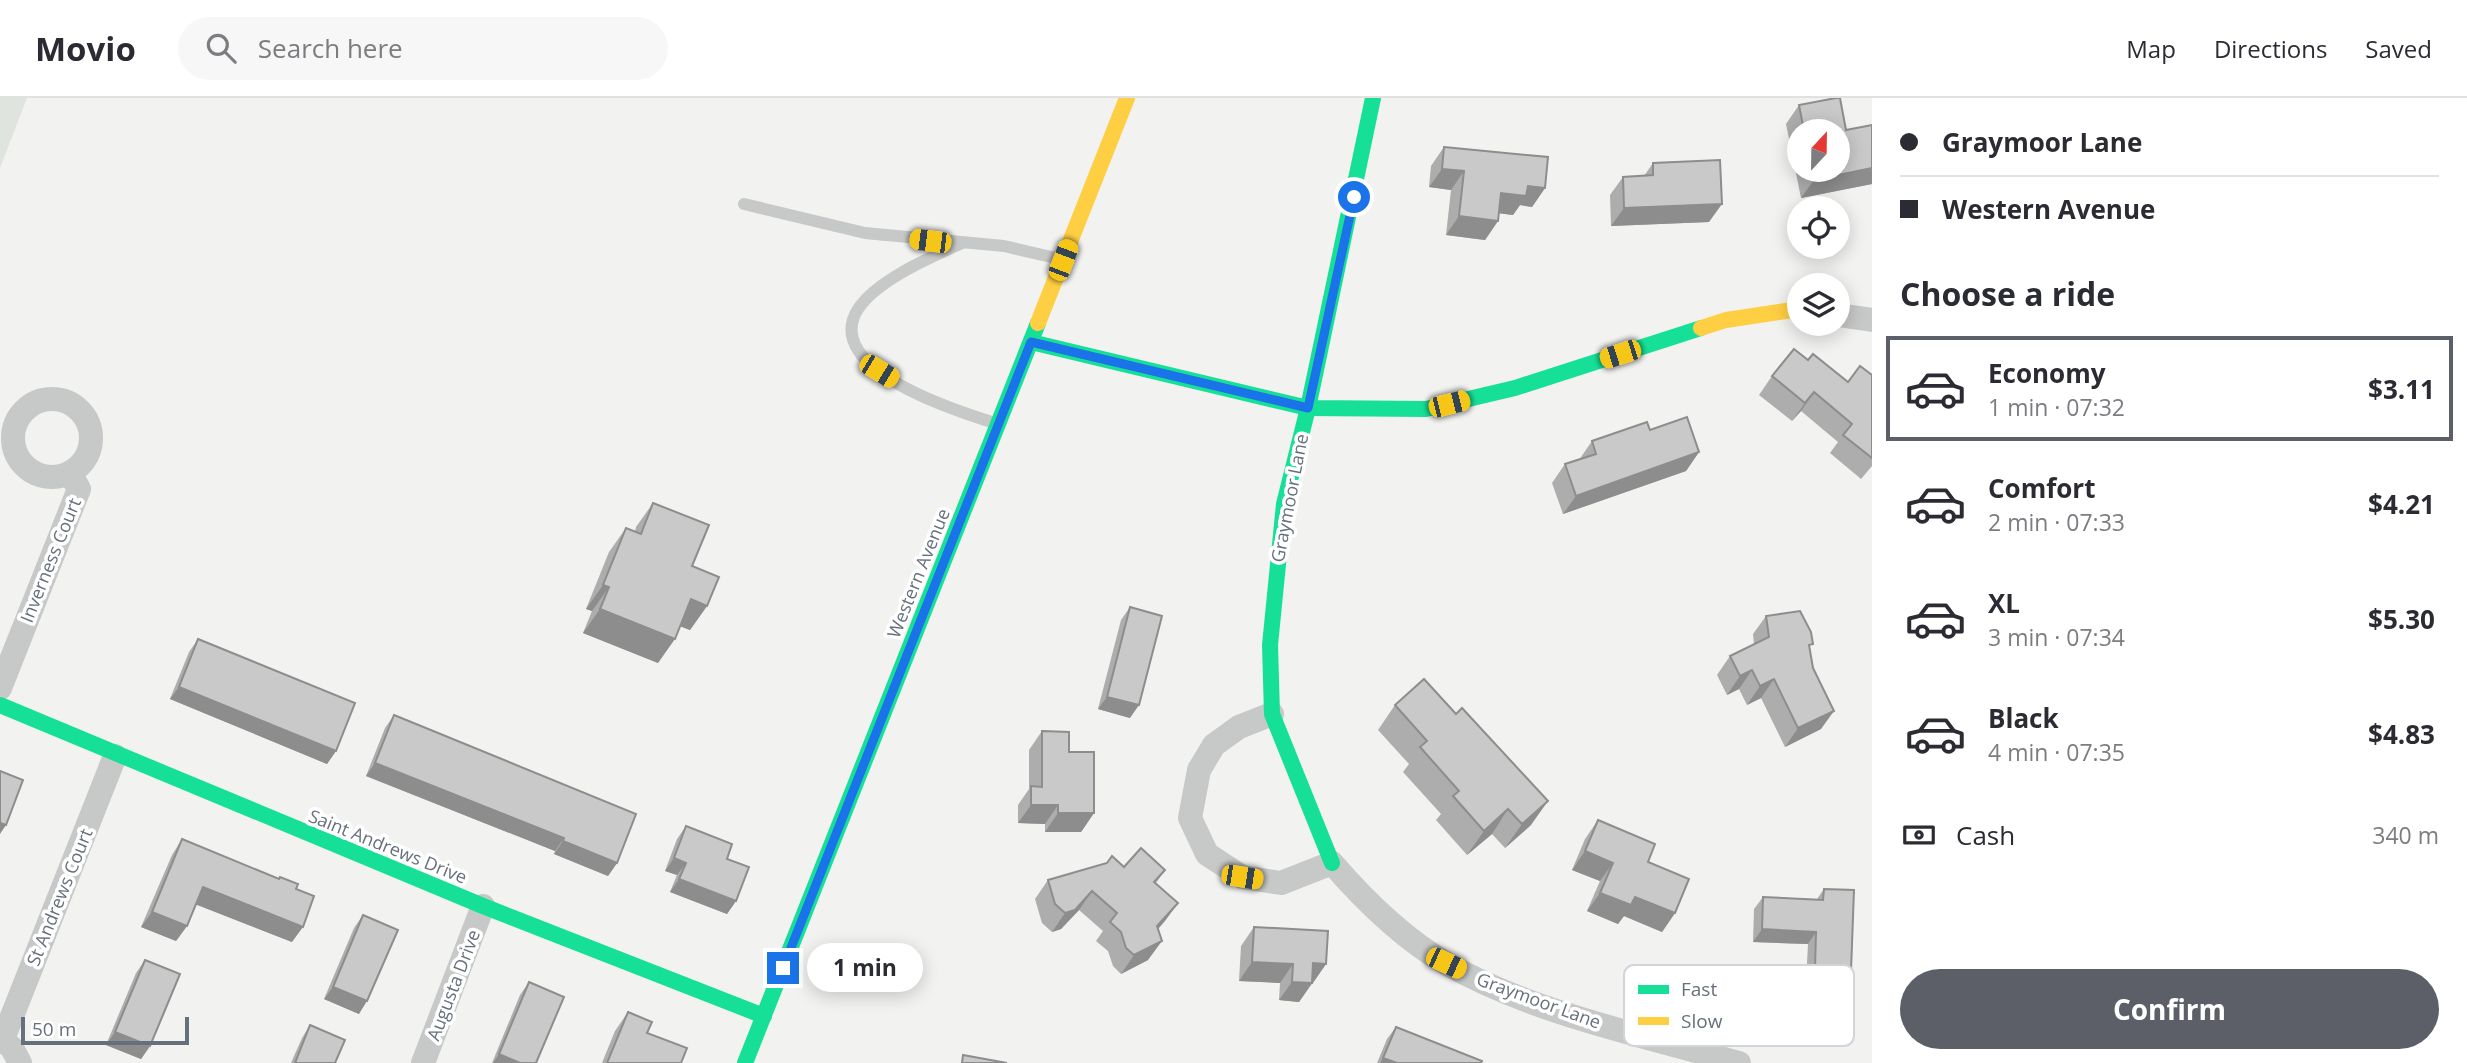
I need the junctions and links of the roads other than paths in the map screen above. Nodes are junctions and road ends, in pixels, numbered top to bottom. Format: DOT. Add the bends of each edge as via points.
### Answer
graph roads {
  1 [pos="1127,98"];
  2 [pos="1373,98"];
  3 [pos="744,204"];
  4 [pos="962,243"];
  5 [pos="1063,260"];
  6 [pos="1787,311"];
  7 [pos="1850,317"];
  8 [pos="1872,320"];
  9 [pos="1031,342"];
  10 [pos="1308,408"];
  11 [pos="998,424"];
  12 [pos="70,473"];
  13 [pos="0,688"];
  14 [pos="0,705"];
  15 [pos="1272,714"];
  16 [pos="116,755"];
  17 [pos="1332,863"];
  18 [pos="483,906"];
  19 [pos="764,1016"];
  20 [pos="1624,1030"];
  21 [pos="1,1038"];
  22 [pos="1679,1046"];
  23 [pos="20,1063"];
  24 [pos="423,1063"];
  25 [pos="745,1063"];
  26 [pos="1739,1063"];
  1 -- 5 [label="street, Western Avenue"];
  2 -- 10 [label="street, Graymoor Lane"];
  3 -- 4 [label="lane" via="866,233"];
  4 -- 5 [label="lane" via="1004,246"];
  4 -- 11 [label="lane" via="922,262 866,299 857,311 852,335 856,350 890,378 954,410"];
  5 -- 9 [label="street, Western Avenue"];
  6 -- 10 [label="street" via="1726,320 1516,388 1426,409"];
  7 -- 8 [label="street"];
  9 -- 10 [label="street"];
  9 -- 11 [label="street, Western Avenue"];
  10 -- 15 [label="street, Graymoor Lane" via="1284,504 1275,573"];
  11 -- 19 [label="street, Western Avenue"];
  12 -- 13 [label="street, Inverness Court" via="79,489"];
  14 -- 16 [label="street, Saint Andrews Drive"];
  15 -- 17 [label="street, Graymoor Lane"];
  15 -- 17 [label="street" via="1239,727 1214,745 1199,770 1191,818 1207,854 1242,877 1281,883"];
  16 -- 18 [label="street, Saint Andrews Drive"];
  16 -- 21 [label="street, St Andrews Court"];
  17 -- 20 [label="street, Graymoor Lane" via="1357,891 1446,963 1510,994"];
  18 -- 19 [label="street, Saint Andrews Drive"];
  18 -- 24 [label="street, Augusta Drive"];
  19 -- 25 [label="street, Western Avenue"];
  21 -- 23 [label="street, St Andrews Court"];
  22 -- 26 [label="street, Graymoor Lane"];
}
